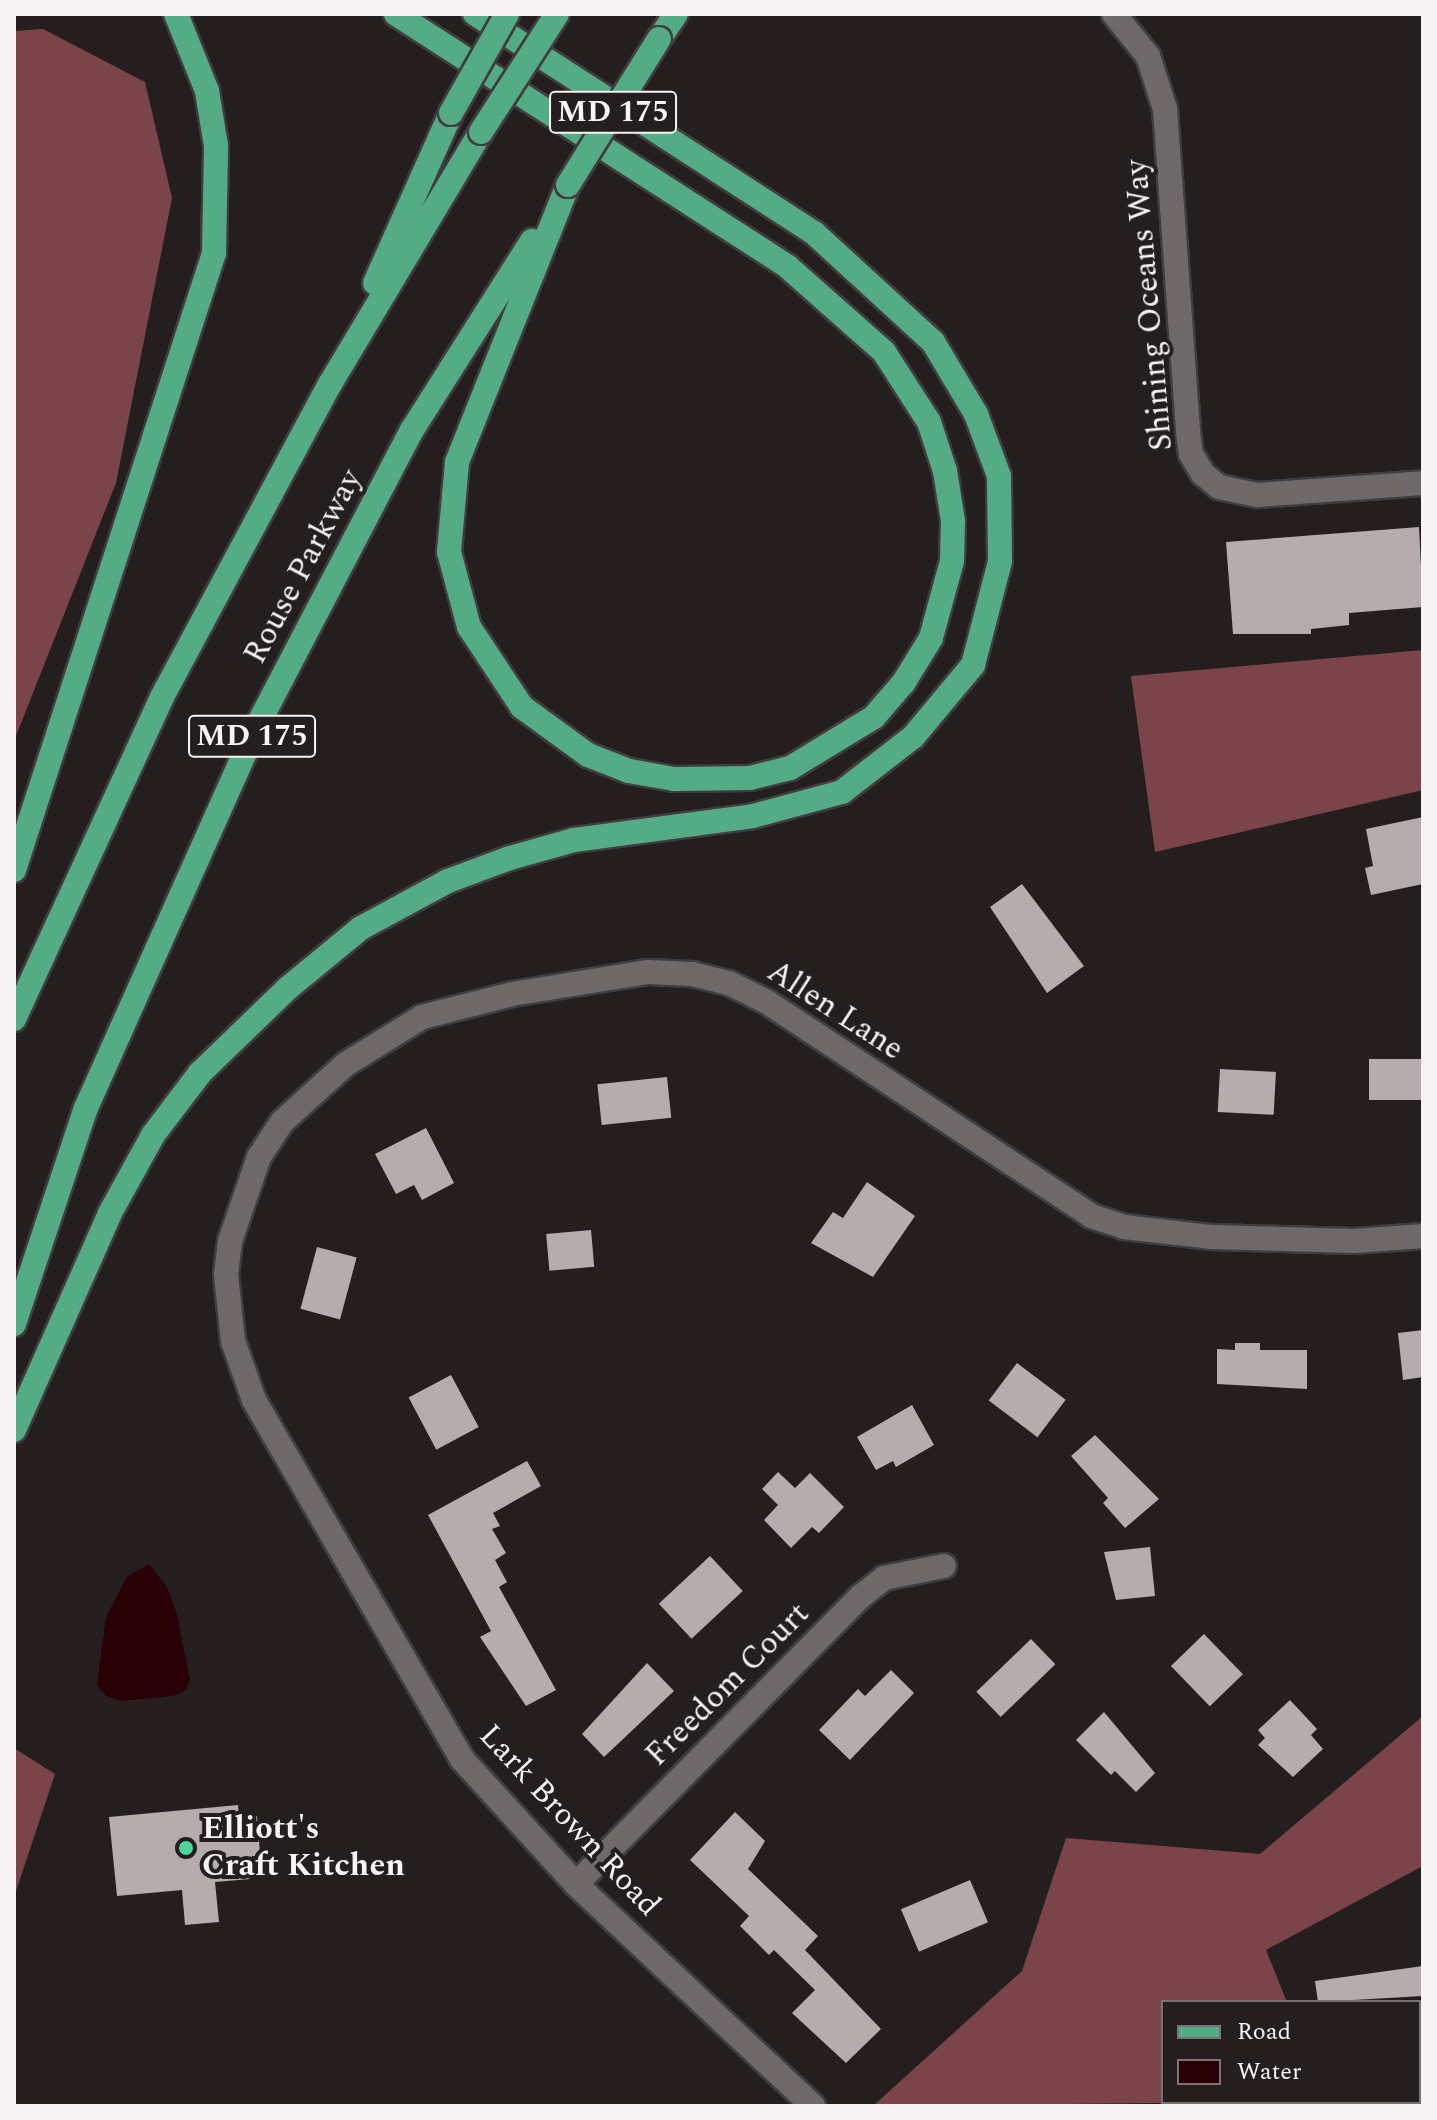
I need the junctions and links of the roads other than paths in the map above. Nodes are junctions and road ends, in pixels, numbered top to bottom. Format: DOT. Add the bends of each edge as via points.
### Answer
graph roads {
  1 [pos="176,14"];
  2 [pos="396,14"];
  3 [pos="475,14"];
  4 [pos="507,14"];
  5 [pos="557,14"];
  6 [pos="676,14"];
  7 [pos="1114,14"];
  8 [pos="568,185"];
  9 [pos="330,384"];
  10 [pos="1423,483"];
  11 [pos="14,870"];
  12 [pos="14,1019"];
  13 [pos="1423,1236"];
  14 [pos="14,1324"];
  15 [pos="241,1368"];
  16 [pos="14,1430"];
  17 [pos="944,1566"];
  18 [pos="576,1884"];
  19 [pos="813,2106"];
  1 -- 11 [label="main road" via="207,91 216,146 214,253"];
  2 -- 8 [label="main road" via="788,267 884,352 929,422 945,471 953,521 952,561 931,638 874,717 790,768 750,778 674,779 629,771 588,755 522,707 469,627 449,552 457,462"];
  3 -- 16 [label="main road" via="814,233 933,342 976,414 999,476 1000,561 973,665 913,737 842,792 753,816 574,840 510,858 448,881 361,928 288,988 200,1073 153,1135 110,1213"];
  4 -- 9 [label="main road, bridge" via="451,113"];
  5 -- 9 [label="main road, Rouse Parkway / MD 175, bridge"];
  6 -- 8 [label="main road, Rouse Parkway / MD 175, bridge"];
  7 -- 10 [label="street, Shining Oceans Way" via="1148,56 1165,109 1188,431 1191,454 1203,474 1219,487 1257,495"];
  8 -- 14 [label="main road, Rouse Parkway / MD 175" via="412,430 255,730 86,1108"];
  9 -- 12 [label="main road, Rouse Parkway / MD 175" via="162,697"];
  13 -- 15 [label="street, Allen Lane" via="1354,1241 1212,1237 1124,1227 1056,1195 767,1002 729,983 648,972 512,994 422,1017 382,1037 313,1091 282,1122 259,1157 230,1241 228,1307"];
  15 -- 18 [label="street, Lark Brown Road" via="377,1617 462,1759"];
  17 -- 18 [label="street, Freedom Court" via="884,1578 860,1597"];
  18 -- 19 [label="street, Lark Brown Road"];
}
